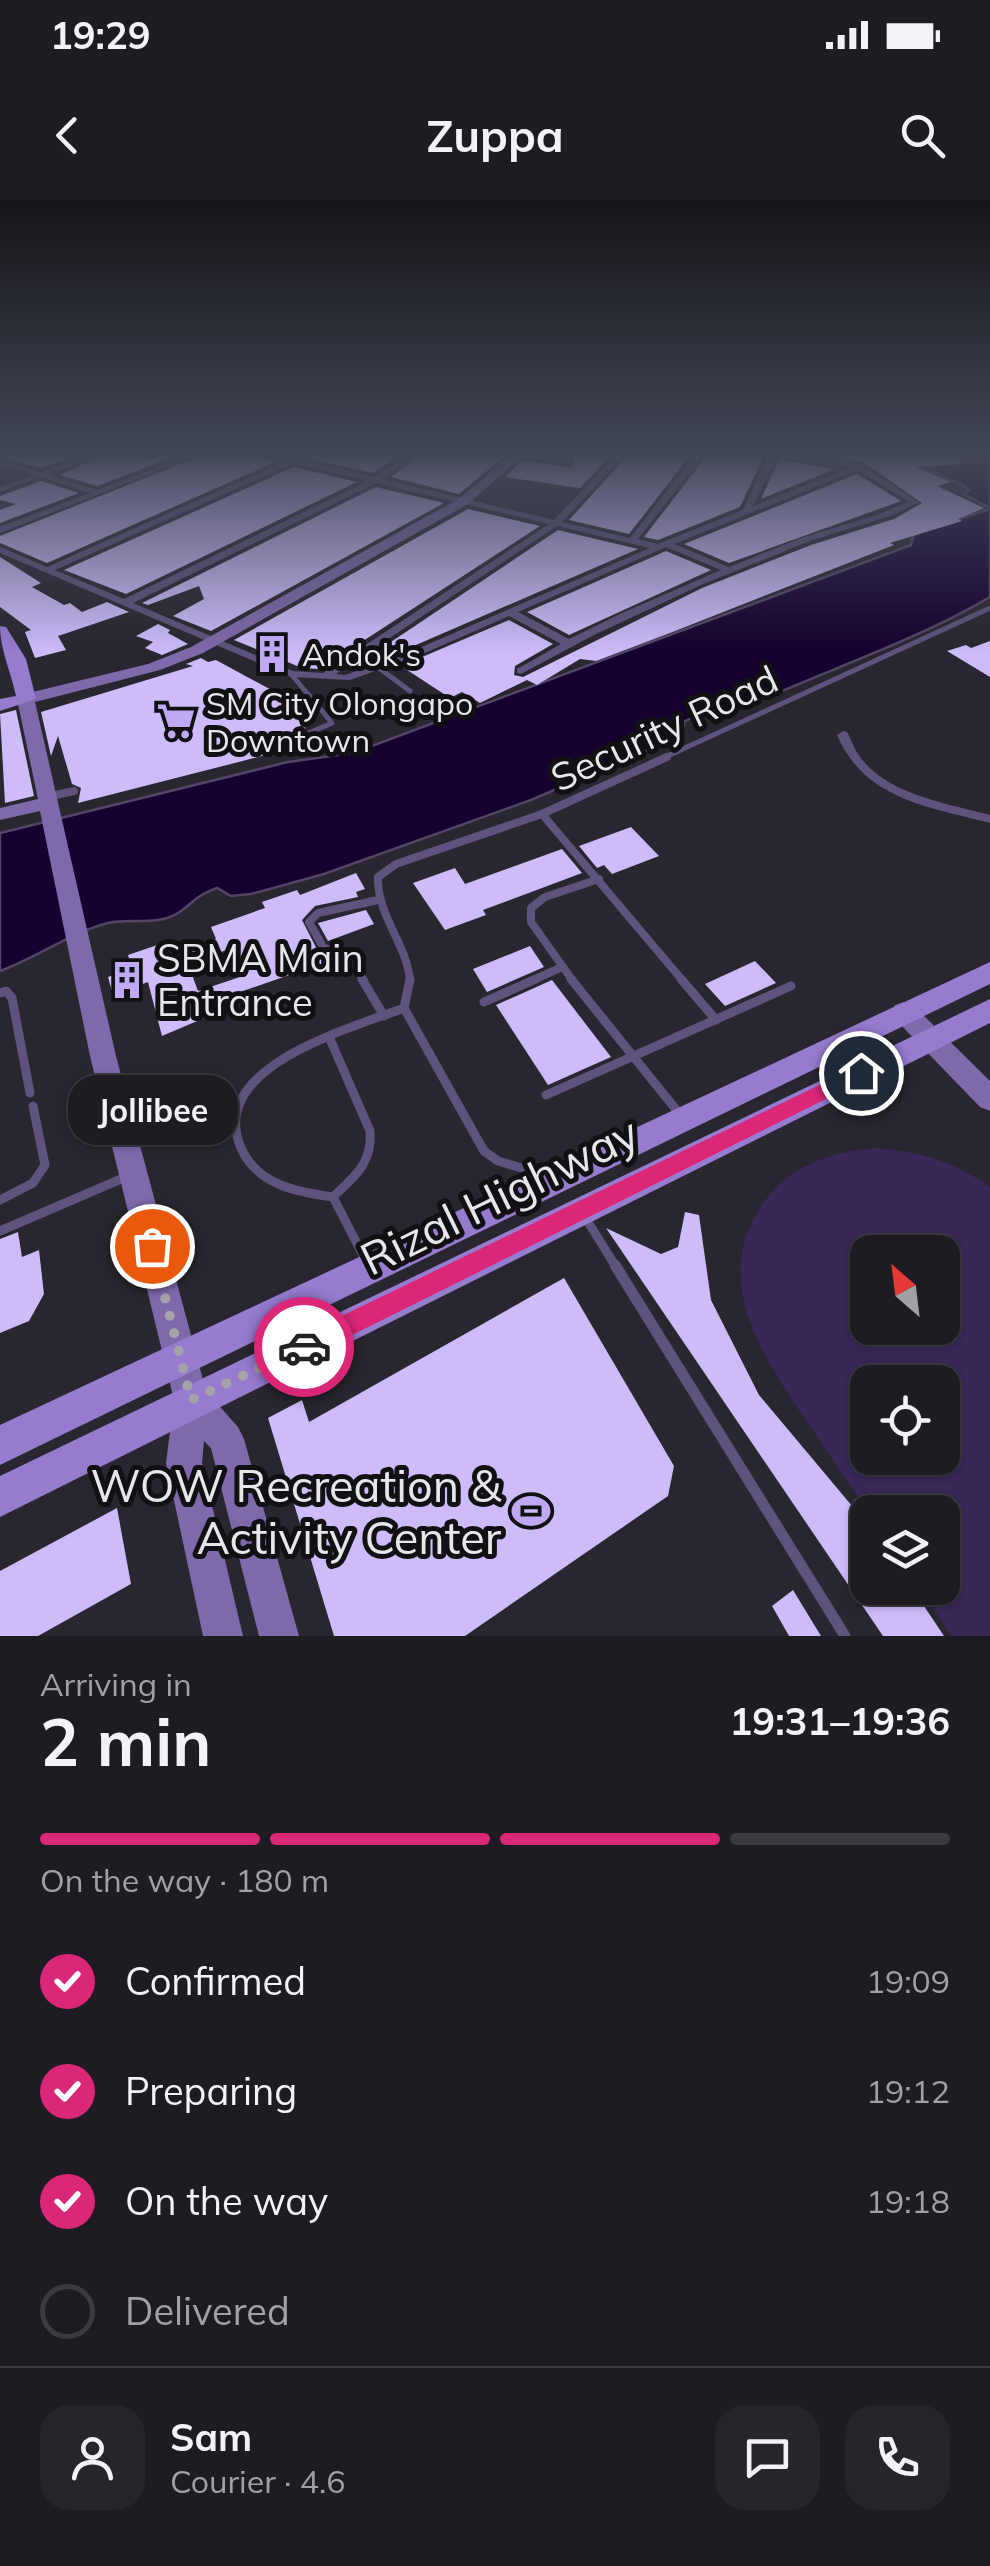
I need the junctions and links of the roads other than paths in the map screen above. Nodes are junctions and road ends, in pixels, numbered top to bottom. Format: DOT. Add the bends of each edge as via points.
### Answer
graph roads {
  1 [pos="27,520"];
  2 [pos="162,520"];
  3 [pos="293,520"];
  4 [pos="429,520"];
  5 [pos="549,520"];
  6 [pos="649,520"];
  7 [pos="723,520"];
  8 [pos="863,520"];
  9 [pos="557,522"];
  10 [pos="0,530"];
  11 [pos="633,540"];
  12 [pos="662,545"];
  13 [pos="0,550"];
  14 [pos="48,570"];
  15 [pos="731,572"];
  16 [pos="128,602"];
  17 [pos="990,608"];
  18 [pos="511,613"];
  19 [pos="0,630"];
  20 [pos="218,640"];
  21 [pos="568,643"];
  22 [pos="379,668"];
  23 [pos="521,671"];
  24 [pos="292,674"];
  25 [pos="324,677"];
  26 [pos="410,690"];
  27 [pos="26,699"];
  28 [pos="0,705"];
  29 [pos="309,734"];
  30 [pos="843,735"];
  31 [pos="74,790"];
  32 [pos="49,806"];
  33 [pos="0,814"];
  34 [pos="542,814"];
  35 [pos="990,820"];
  36 [pos="598,879"];
  37 [pos="378,900"];
  38 [pos="562,968"];
  39 [pos="990,972"];
  40 [pos="791,986"];
  41 [pos="0,993"];
  42 [pos="484,1002"];
  43 [pos="404,1008"];
  44 [pos="990,1010"];
  45 [pos="904,1012"];
  46 [pos="384,1016"];
  47 [pos="716,1020"];
  48 [pos="932,1038"];
  49 [pos="330,1039"];
  50 [pos="635,1058"];
  51 [pos="30,1093"];
  52 [pos="546,1095"];
  53 [pos="990,1098"];
  54 [pos="33,1106"];
  55 [pos="682,1118"];
  56 [pos="132,1175"];
  57 [pos="557,1178"];
  58 [pos="333,1197"];
  59 [pos="0,1200"];
  60 [pos="580,1210"];
  61 [pos="0,1231"];
  62 [pos="370,1269"];
  63 [pos="180,1360"];
  64 [pos="191,1400"];
  65 [pos="0,1435"];
  66 [pos="1,1445"];
  67 [pos="0,1496"];
  68 [pos="223,1636"];
  69 [pos="279,1636"];
  70 [pos="845,1636"];
  1 -- 10 [label="street"];
  2 -- 14 [label="street"];
  3 -- 16 [label="street"];
  4 -- 20 [label="main road"];
  5 -- 9 [label="street"];
  6 -- 11 [label="street"];
  7 -- 12 [label="street"];
  8 -- 15 [label="street"];
  9 -- 11 [label="street"];
  9 -- 25 [label="street"];
  11 -- 12 [label="street"];
  12 -- 15 [label="street"];
  12 -- 18 [label="street"];
  13 -- 14 [label="street"];
  14 -- 16 [label="street"];
  15 -- 21 [label="street"];
  16 -- 20 [label="street"];
  17 -- 34 [label="lane, Security Road"];
  18 -- 21 [label="street"];
  18 -- 22 [label="street"];
  19 -- 27 [label="main road" via="18,660"];
  20 -- 24 [label="street"];
  20 -- 27 [label="main road" via="154,667"];
  21 -- 23 [label="street"];
  22 -- 25 [label="street" via="351,678"];
  22 -- 26 [label="lane"];
  24 -- 25 [label="street"];
  24 -- 29 [label="lane" via="332,723"];
  27 -- 28 [label="main road"];
  27 -- 32 [label="main road"];
  30 -- 35 [label="street" via="853,760 872,777"];
  31 -- 32 [label="lane"];
  32 -- 33 [label="main road"];
  32 -- 56 [label="main road"];
  34 -- 36 [label="lane"];
  34 -- 37 [label="lane, Security Road" via="396,864 378,877"];
  36 -- 38 [label="lane" via="531,908 530,922"];
  36 -- 47 [label="lane"];
  37 -- 43 [label="lane" via="412,978"];
  37 -- 46 [label="lane" via="318,913 309,922 323,947 353,962"];
  38 -- 42 [label="lane"];
  38 -- 50 [label="lane"];
  39 -- 45 [label="main road, Rizal Highway"];
  40 -- 47 [label="lane"];
  41 -- 51 [label="lane" via="12,998"];
  43 -- 46 [label="lane"];
  43 -- 57 [label="lane" via="484,1151"];
  44 -- 48 [label="main road, Rizal Highway"];
  45 -- 48 [label="main road"];
  45 -- 55 [label="main road, Rizal Highway"];
  46 -- 49 [label="lane"];
  47 -- 50 [label="lane"];
  48 -- 53 [label="main road"];
  48 -- 60 [label="main road, Rizal Highway"];
  49 -- 58 [label="lane" via="373,1147 371,1158"];
  49 -- 58 [label="lane" via="262,1070 234,1102 232,1120 240,1148 267,1182"];
  50 -- 52 [label="lane"];
  50 -- 55 [label="lane"];
  54 -- 59 [label="lane" via="46,1168 38,1183"];
  55 -- 57 [label="main road, Rizal Highway"];
  56 -- 61 [label="lane"];
  56 -- 63 [label="main road"];
  57 -- 62 [label="main road, Rizal Highway"];
  58 -- 62 [label="lane"];
  60 -- 64 [label="main road, Rizal Highway"];
  60 -- 70 [label="lane"];
  62 -- 63 [label="main road, Rizal Highway"];
  63 -- 64 [label="main road"];
  63 -- 66 [label="main road, Rizal Highway"];
  64 -- 67 [label="main road, Rizal Highway"];
  64 -- 68 [label="main road" via="184,1464"];
  64 -- 69 [label="main road" via="226,1440"];
  65 -- 66 [label="lane"];
}
